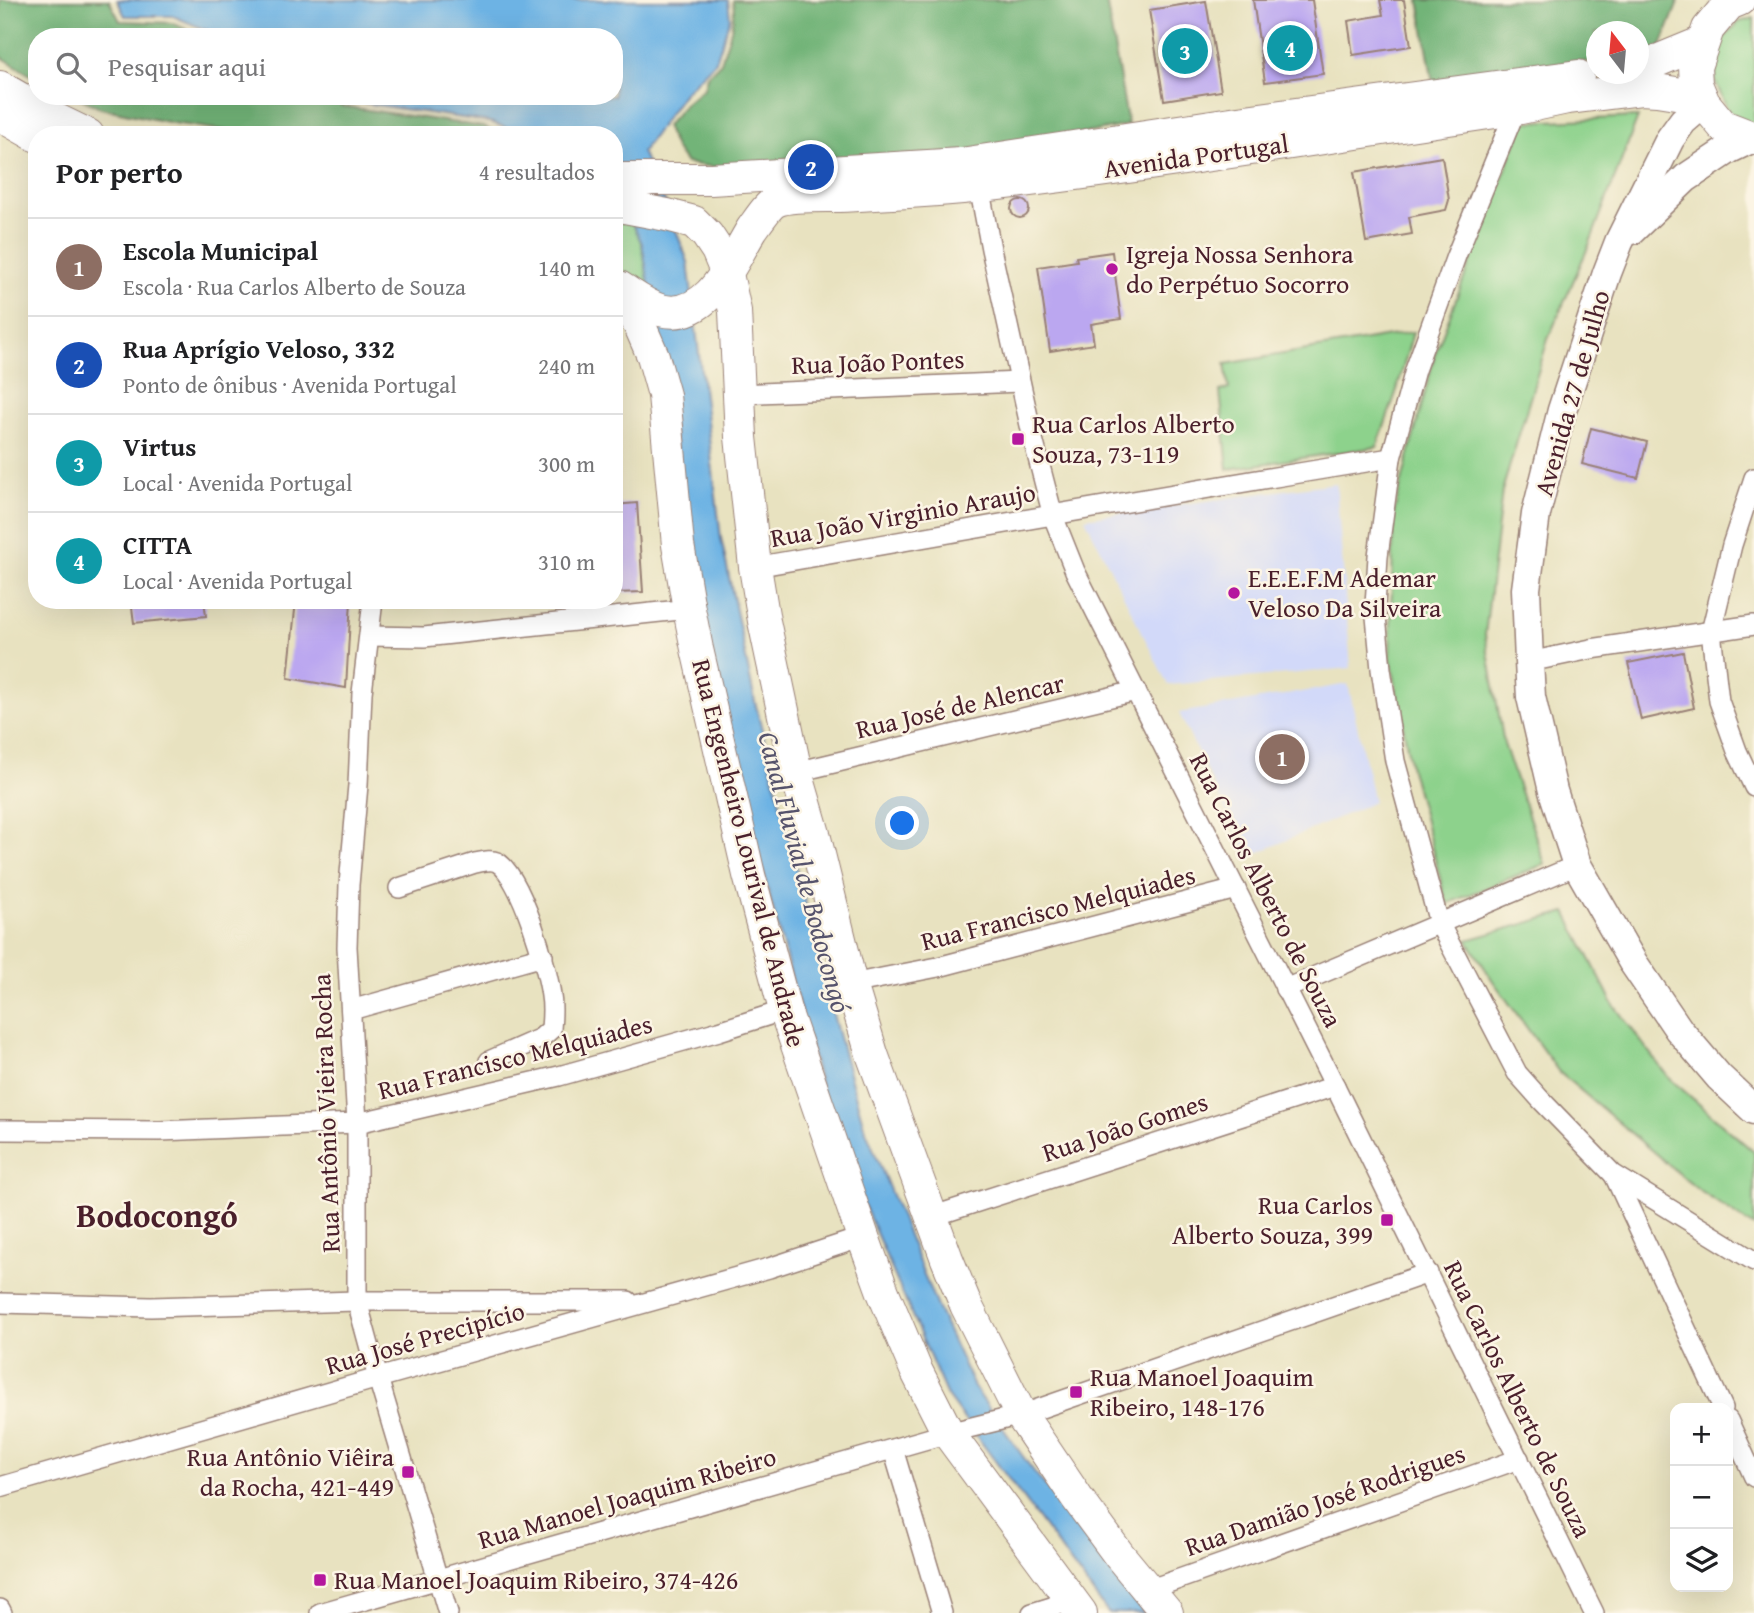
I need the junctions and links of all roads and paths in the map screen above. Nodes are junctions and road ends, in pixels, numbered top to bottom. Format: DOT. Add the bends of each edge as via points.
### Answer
graph roads {
  1 [pos="1739,0"];
  2 [pos="1703,42"];
  3 [pos="1649,66"];
  4 [pos="1586,78"];
  5 [pos="1594,84"];
  6 [pos="1646,84"];
  7 [pos="0,87"];
  8 [pos="1559,89"];
  9 [pos="1702,100"];
  10 [pos="28,103"];
  11 [pos="31,105"];
  12 [pos="1516,109"];
  13 [pos="0,115"];
  14 [pos="69,126"];
  15 [pos="28,131"];
  16 [pos="1754,138"];
  17 [pos="979,174"];
  18 [pos="623,179"];
  19 [pos="623,207"];
  20 [pos="1619,242"];
  21 [pos="717,273"];
  22 [pos="623,291"];
  23 [pos="623,300"];
  24 [pos="1020,382"];
  25 [pos="738,394"];
  26 [pos="1391,458"];
  27 [pos="1754,478"];
  28 [pos="1054,516"];
  29 [pos="755,567"];
  30 [pos="372,609"];
  31 [pos="689,609"];
  32 [pos="1754,625"];
  33 [pos="1711,632"];
  34 [pos="370,636"];
  35 [pos="1529,662"];
  36 [pos="1136,691"];
  37 [pos="796,772"];
  38 [pos="1754,787"];
  39 [pos="1577,865"];
  40 [pos="399,888"];
  41 [pos="1236,889"];
  42 [pos="1439,923"];
  43 [pos="543,956"];
  44 [pos="851,984"];
  45 [pos="1285,989"];
  46 [pos="351,1010"];
  47 [pos="785,1010"];
  48 [pos="489,1061"];
  49 [pos="1335,1086"];
  50 [pos="1754,1110"];
  51 [pos="357,1123"];
  52 [pos="0,1130"];
  53 [pos="1613,1174"];
  54 [pos="931,1217"];
  55 [pos="863,1237"];
  56 [pos="1754,1261"];
  57 [pos="1428,1273"];
  58 [pos="357,1301"];
  59 [pos="650,1301"];
  60 [pos="0,1303"];
  61 [pos="378,1378"];
  62 [pos="1721,1403"];
  63 [pos="1015,1416"];
  64 [pos="1733,1430"];
  65 [pos="954,1432"];
  66 [pos="893,1449"];
  67 [pos="1519,1459"];
  68 [pos="1754,1477"];
  69 [pos="0,1488"];
  70 [pos="439,1579"];
  71 [pos="1157,1601"];
  72 [pos="1076,1607"];
  73 [pos="320,1613"];
  74 [pos="448,1613"];
  75 [pos="942,1613"];
  76 [pos="1032,1613"];
  77 [pos="1594,1613"];
  1 -- 2 [label="main road" via="1708,29"];
  2 -- 3 [label="main road, Avenida Portugal"];
  2 -- 9 [label="main road" via="1695,67"];
  4 -- 8 [label="main road, Avenida Portugal"];
  5 -- 8 [label="main road, Avenida Portugal"];
  6 -- 9 [label="main road, Avenida Portugal"];
  7 -- 10 [label="main road"];
  8 -- 12 [label="main road, Avenida Portugal"];
  8 -- 17 [label="main road, Avenida Portugal" via="1445,93"];
  9 -- 16 [label="main road" via="1723,126"];
  9 -- 20 [label="main road, Avenida 27 de Julho" via="1670,139"];
  11 -- 14 [label="main road"];
  12 -- 17 [label="main road, Avenida Portugal" via="1110,170"];
  12 -- 26 [label="street" via="1415,370"];
  13 -- 15 [label="main road"];
  16 -- 20 [label="main road, Avenida 27 de Julho" via="1686,178"];
  17 -- 18 [label="main road, Avenida Portugal" via="961,164"];
  17 -- 21 [label="main road, Avenida Portugal" via="884,193 776,201"];
  17 -- 24 [label="street, Rua Carlos Alberto de Souza"];
  19 -- 21 [label="main road" via="694,222 707,235"];
  20 -- 35 [label="main road, Avenida 27 de Julho" via="1562,410 1536,514 1526,589"];
  21 -- 22 [label="main road" via="697,304 678,311 661,310"];
  21 -- 25 [label="main road" via="735,311"];
  23 -- 31 [label="main road, Rua Engenheiro Lourival de Andrade" via="653,356 664,396"];
  24 -- 25 [label="street, Rua João Pontes"];
  24 -- 28 [label="street, Rua Carlos Alberto de Souza"];
  25 -- 29 [label="main road"];
  26 -- 28 [label="street, Rua João Virginio Araujo"];
  26 -- 42 [label="street" via="1375,606 1381,669 1395,761"];
  27 -- 33 [label="street"];
  28 -- 29 [label="street, Rua João Virginio Araujo"];
  28 -- 36 [label="street, Rua Carlos Alberto de Souza" via="1075,571"];
  29 -- 37 [label="main road"];
  30 -- 34 [label="street, Rua Antônio Vieira Rocha"];
  31 -- 34 [label="street" via="424,637"];
  31 -- 47 [label="main road, Rua Engenheiro Lourival de Andrade" via="749,875"];
  32 -- 33 [label="street"];
  33 -- 35 [label="street"];
  33 -- 38 [label="street" via="1719,701"];
  34 -- 46 [label="street, Rua Antônio Vieira Rocha" via="349,885"];
  35 -- 39 [label="main road, Avenida 27 de Julho" via="1531,697 1553,791"];
  36 -- 37 [label="street, Rua José de Alencar"];
  36 -- 41 [label="street, Rua Carlos Alberto de Souza"];
  37 -- 44 [label="main road"];
  39 -- 42 [label="street"];
  39 -- 50 [label="main road, Avenida 27 de Julho" via="1632,961 1679,1030"];
  40 -- 43 [label="street" via="475,863 497,862 518,890"];
  41 -- 44 [label="street, Rua Francisco Melquiades" via="938,967"];
  41 -- 45 [label="street, Rua Carlos Alberto de Souza"];
  42 -- 45 [label="street"];
  42 -- 53 [label="street" via="1517,1073"];
  43 -- 46 [label="street"];
  43 -- 48 [label="street" via="551,996 551,1029"];
  44 -- 54 [label="main road"];
  45 -- 49 [label="street, Rua Carlos Alberto de Souza"];
  46 -- 51 [label="street, Rua Antônio Vieira Rocha"];
  47 -- 51 [label="street, Rua Francisco Melquiades" via="635,1056"];
  47 -- 55 [label="main road, Rua Engenheiro Lourival de Andrade"];
  49 -- 54 [label="street, Rua João Gomes"];
  49 -- 57 [label="street, Rua Carlos Alberto de Souza"];
  51 -- 52 [label="street, Rua Francisco Melquiades" via="160,1131"];
  51 -- 58 [label="street, Rua Antônio Vieira Rocha"];
  53 -- 56 [label="street"];
  53 -- 62 [label="street"];
  54 -- 63 [label="main road"];
  55 -- 59 [label="street, Rua José Precipício"];
  55 -- 65 [label="main road, Rua Engenheiro Lourival de Andrade" via="916,1370"];
  57 -- 63 [label="street"];
  57 -- 67 [label="street, Rua Carlos Alberto de Souza"];
  58 -- 59 [label="street"];
  58 -- 60 [label="street" via="151,1307"];
  58 -- 61 [label="street, Rua Antônio Vieira Rocha"];
  59 -- 61 [label="street, Rua José Precipício"];
  61 -- 69 [label="street, Rua José Precipício"];
  61 -- 70 [label="street, Rua Antônio Vieira Rocha"];
  63 -- 65 [label="street, Rua Manoel Joaquim Ribeiro"];
  63 -- 71 [label="main road"];
  64 -- 68 [label="street"];
  65 -- 66 [label="street, Rua Manoel Joaquim Ribeiro"];
  65 -- 72 [label="main road, Rua Engenheiro Lourival de Andrade"];
  66 -- 70 [label="street, Rua Manoel Joaquim Ribeiro"];
  66 -- 75 [label="street"];
  67 -- 71 [label="street, Rua Damião José Rodrigues"];
  67 -- 77 [label="street, Rua Carlos Alberto de Souza"];
  70 -- 73 [label="street, Rua Manoel Joaquim Ribeiro"];
  70 -- 74 [label="street, Rua Antônio Vieira Rocha"];
  72 -- 76 [label="street"];
}
